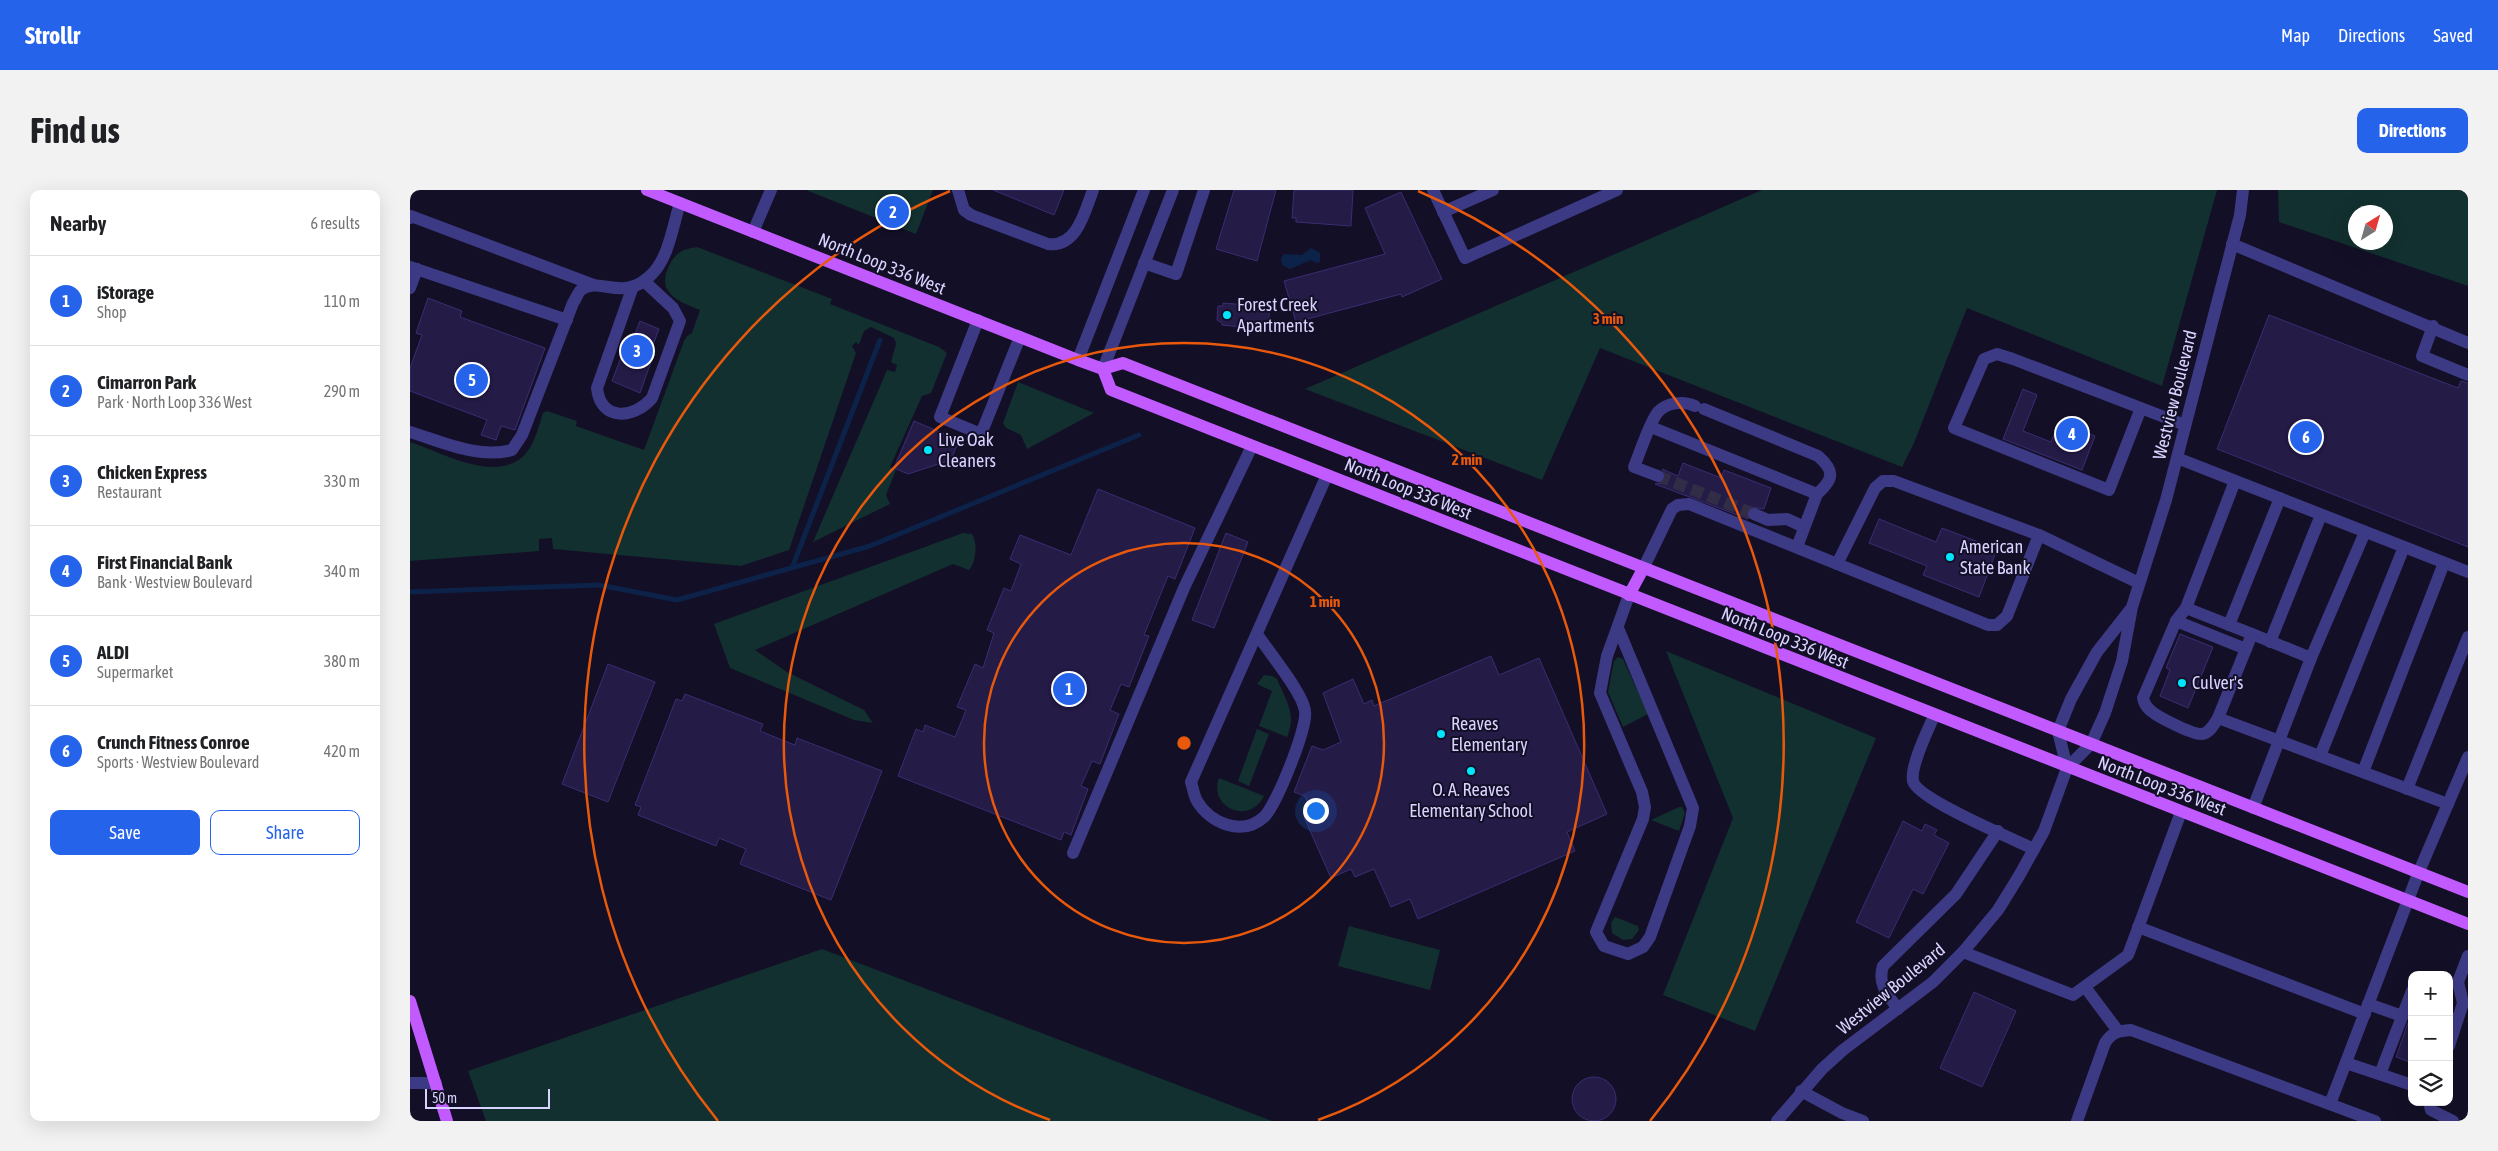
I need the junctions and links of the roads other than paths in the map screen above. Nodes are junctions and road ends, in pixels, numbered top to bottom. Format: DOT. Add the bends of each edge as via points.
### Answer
graph roads {
  1 [pos="648,190"];
  2 [pos="771,190"];
  3 [pos="958,190"];
  4 [pos="1093,190"];
  5 [pos="1144,190"];
  6 [pos="1173,190"];
  7 [pos="1204,190"];
  8 [pos="1433,190"];
  9 [pos="1493,190"];
  10 [pos="1617,190"];
  11 [pos="2243,190"];
  12 [pos="663,193"];
  13 [pos="680,203"];
  14 [pos="1443,212"];
  15 [pos="410,218"];
  16 [pos="753,232"];
  17 [pos="2232,244"];
  18 [pos="1144,263"];
  19 [pos="414,268"];
  20 [pos="644,281"];
  21 [pos="594,285"];
  22 [pos="410,288"];
  23 [pos="632,288"];
  24 [pos="567,320"];
  25 [pos="978,320"];
  26 [pos="2433,326"];
  27 [pos="1020,337"];
  28 [pos="2468,343"];
  29 [pos="1078,360"];
  30 [pos="1103,369"];
  31 [pos="2468,375"];
  32 [pos="2141,408"];
  33 [pos="2185,425"];
  34 [pos="1651,427"];
  35 [pos="410,432"];
  36 [pos="1252,446"];
  37 [pos="2177,458"];
  38 [pos="1327,475"];
  39 [pos="1658,476"];
  40 [pos="2235,481"];
  41 [pos="1817,494"];
  42 [pos="2280,498"];
  43 [pos="1754,514"];
  44 [pos="2321,515"];
  45 [pos="1804,527"];
  46 [pos="2365,532"];
  47 [pos="2039,535"];
  48 [pos="1796,547"];
  49 [pos="2404,547"];
  50 [pos="2444,563"];
  51 [pos="1837,564"];
  52 [pos="1643,569"];
  53 [pos="2468,572"];
  54 [pos="2140,583"];
  55 [pos="1629,595"];
  56 [pos="2132,607"];
  57 [pos="2186,608"];
  58 [pos="2176,621"];
  59 [pos="2229,625"];
  60 [pos="1618,628"];
  61 [pos="1256,634"];
  62 [pos="2252,634"];
  63 [pos="2468,638"];
  64 [pos="2270,642"];
  65 [pos="2246,649"];
  66 [pos="2311,658"];
  67 [pos="1934,716"];
  68 [pos="2218,718"];
  69 [pos="2058,731"];
  70 [pos="2278,740"];
  71 [pos="2091,744"];
  72 [pos="2320,756"];
  73 [pos="2468,757"];
  74 [pos="2067,768"];
  75 [pos="2363,772"];
  76 [pos="2406,789"];
  77 [pos="2448,804"];
  78 [pos="2253,808"];
  79 [pos="2182,812"];
  80 [pos="1998,831"];
  81 [pos="2034,849"];
  82 [pos="1073,853"];
  83 [pos="2418,874"];
  84 [pos="2468,892"];
  85 [pos="2408,902"];
  86 [pos="2468,924"];
  87 [pos="2138,927"];
  88 [pos="1963,952"];
  89 [pos="2468,956"];
  90 [pos="2085,987"];
  91 [pos="2453,999"];
  92 [pos="410,1001"];
  93 [pos="2408,1002"];
  94 [pos="2466,1002"];
  95 [pos="2367,1009"];
  96 [pos="1898,1010"];
  97 [pos="2402,1016"];
  98 [pos="2118,1031"];
  99 [pos="2453,1036"];
  100 [pos="2346,1063"];
  101 [pos="2380,1074"];
  102 [pos="410,1082"];
  103 [pos="436,1083"];
  104 [pos="2408,1084"];
  105 [pos="1801,1091"];
  106 [pos="2330,1104"];
  107 [pos="2430,1106"];
  108 [pos="447,1121"];
  109 [pos="1777,1121"];
  110 [pos="1863,1121"];
  111 [pos="2077,1121"];
  112 [pos="2374,1121"];
  113 [pos="2453,1121"];
  1 -- 12 [label="main road, North Loop 336 West"];
  2 -- 16 [label="street"];
  3 -- 4 [label="street" via="964,210 971,215 1057,245 1067,241 1078,228"];
  5 -- 29 [label="street"];
  6 -- 18 [label="street"];
  7 -- 18 [label="street" via="1176,274"];
  8 -- 14 [label="street"];
  9 -- 14 [label="street"];
  10 -- 14 [label="street" via="1465,258"];
  11 -- 17 [label="street, Westview Boulevard"];
  12 -- 13 [label="main road, North Loop 336 West"];
  13 -- 16 [label="main road, North Loop 336 West"];
  13 -- 20 [label="street" via="664,256"];
  15 -- 21 [label="street"];
  16 -- 25 [label="main road, North Loop 336 West"];
  17 -- 26 [label="street"];
  17 -- 33 [label="street, Westview Boulevard"];
  18 -- 30 [label="street"];
  19 -- 22 [label="street"];
  19 -- 24 [label="street"];
  20 -- 23 [label="street"];
  20 -- 23 [label="street" via="672,308 680,321 652,398 646,405 620,414 606,410 599,401 598,388"];
  21 -- 23 [label="street"];
  21 -- 24 [label="street" via="581,290"];
  24 -- 35 [label="street" via="522,434 512,450 495,454 472,450"];
  25 -- 27 [label="main road, North Loop 336 West"];
  25 -- 27 [label="street" via="940,417 981,434"];
  26 -- 28 [label="street"];
  26 -- 31 [label="street" via="2422,356"];
  27 -- 29 [label="main road, North Loop 336 West"];
  29 -- 30 [label="main road, North Loop 336 West"];
  30 -- 36 [label="main road, North Loop 336 West" via="1111,390"];
  30 -- 52 [label="main road, North Loop 336 West" via="1123,362"];
  32 -- 32 [label="street" via="1996,354 1984,359 1954,428 2109,490"];
  32 -- 33 [label="street"];
  33 -- 37 [label="street, Westview Boulevard"];
  34 -- 39 [label="street" via="1634,467"];
  34 -- 41 [label="street"];
  34 -- 41 [label="street" via="1658,412 1671,404 1687,402 1700,407 1818,456 1827,464 1831,474 1828,484"];
  36 -- 38 [label="main road, North Loop 336 West"];
  36 -- 82 [label="street" via="1184,588"];
  37 -- 40 [label="street"];
  37 -- 54 [label="street, Westview Boulevard"];
  38 -- 55 [label="main road, North Loop 336 West"];
  38 -- 61 [label="street"];
  40 -- 42 [label="street"];
  40 -- 57 [label="street"];
  41 -- 45 [label="street"];
  42 -- 44 [label="street"];
  42 -- 59 [label="street"];
  43 -- 45 [label="street" via="1768,520 1787,519"];
  44 -- 46 [label="street"];
  44 -- 64 [label="street"];
  45 -- 48 [label="street"];
  46 -- 49 [label="street"];
  46 -- 66 [label="street"];
  47 -- 51 [label="street" via="1894,480 1875,488"];
  47 -- 51 [label="street" via="2007,616 1997,625 1988,625"];
  47 -- 54 [label="street"];
  48 -- 51 [label="street"];
  48 -- 52 [label="street" via="1690,504 1678,505 1669,514"];
  49 -- 50 [label="street"];
  49 -- 72 [label="street"];
  50 -- 53 [label="street"];
  50 -- 75 [label="street"];
  52 -- 55 [label="main road"];
  52 -- 69 [label="main road, North Loop 336 West"];
  54 -- 56 [label="street, Westview Boulevard"];
  55 -- 60 [label="street"];
  55 -- 67 [label="main road, North Loop 336 West"];
  56 -- 69 [label="street, Westview Boulevard" via="2097,652 2071,698"];
  56 -- 71 [label="street, Westview Boulevard" via="2122,661"];
  57 -- 58 [label="street"];
  57 -- 59 [label="street"];
  58 -- 65 [label="street"];
  58 -- 68 [label="street" via="2143,698 2145,705 2151,711 2202,734 2209,731"];
  59 -- 62 [label="street"];
  60 -- 60 [label="street" via="1607,656 1600,693 1642,792 1645,807 1643,819 1596,932 1604,946 1628,954 1643,947 1650,938 1690,826 1693,808"];
  61 -- 61 [label="street" via="1191,782 1196,800 1209,816 1226,826 1244,828 1264,818 1274,804 1304,728 1306,711 1297,692"];
  62 -- 64 [label="street"];
  62 -- 65 [label="street"];
  63 -- 76 [label="street"];
  64 -- 66 [label="street"];
  65 -- 68 [label="street"];
  66 -- 70 [label="street"];
  67 -- 74 [label="main road, North Loop 336 West"];
  67 -- 80 [label="street" via="1914,767 1912,779 1916,788 1937,802"];
  68 -- 70 [label="street"];
  69 -- 71 [label="main road, North Loop 336 West"];
  69 -- 74 [label="street"];
  70 -- 72 [label="street"];
  70 -- 78 [label="street"];
  71 -- 74 [label="street, Westview Boulevard"];
  71 -- 78 [label="main road, North Loop 336 West"];
  72 -- 75 [label="street"];
  73 -- 77 [label="street"];
  74 -- 79 [label="main road, North Loop 336 West"];
  74 -- 81 [label="street, Westview Boulevard"];
  75 -- 76 [label="street"];
  76 -- 77 [label="street"];
  77 -- 83 [label="street"];
  78 -- 83 [label="main road, North Loop 336 West"];
  79 -- 85 [label="main road, North Loop 336 West"];
  79 -- 87 [label="street"];
  80 -- 81 [label="street"];
  80 -- 96 [label="street" via="1956,894 1883,966 1882,986"];
  81 -- 88 [label="street, Westview Boulevard" via="1998,910"];
  83 -- 84 [label="main road, North Loop 336 West"];
  83 -- 85 [label="street"];
  85 -- 86 [label="main road, North Loop 336 West"];
  85 -- 95 [label="street"];
  87 -- 90 [label="street" via="2128,954"];
  87 -- 95 [label="street"];
  88 -- 90 [label="street" via="2073,995"];
  88 -- 96 [label="street, Westview Boulevard"];
  89 -- 94 [label="street" via="2458,982"];
  90 -- 98 [label="street"];
  91 -- 94 [label="street"];
  92 -- 103 [label="main road"];
  93 -- 97 [label="street"];
  94 -- 99 [label="street"];
  95 -- 97 [label="street"];
  95 -- 100 [label="street"];
  96 -- 105 [label="street, Westview Boulevard" via="1843,1050"];
  97 -- 101 [label="street"];
  98 -- 106 [label="street" via="2131,1030"];
  98 -- 111 [label="street" via="2105,1043"];
  100 -- 101 [label="street"];
  100 -- 106 [label="street"];
  101 -- 104 [label="street"];
  102 -- 103 [label="street"];
  103 -- 108 [label="main road"];
  105 -- 109 [label="street, Westview Boulevard"];
  105 -- 110 [label="street"];
  106 -- 112 [label="street"];
  107 -- 113 [label="street" via="2431,1110"];
}
